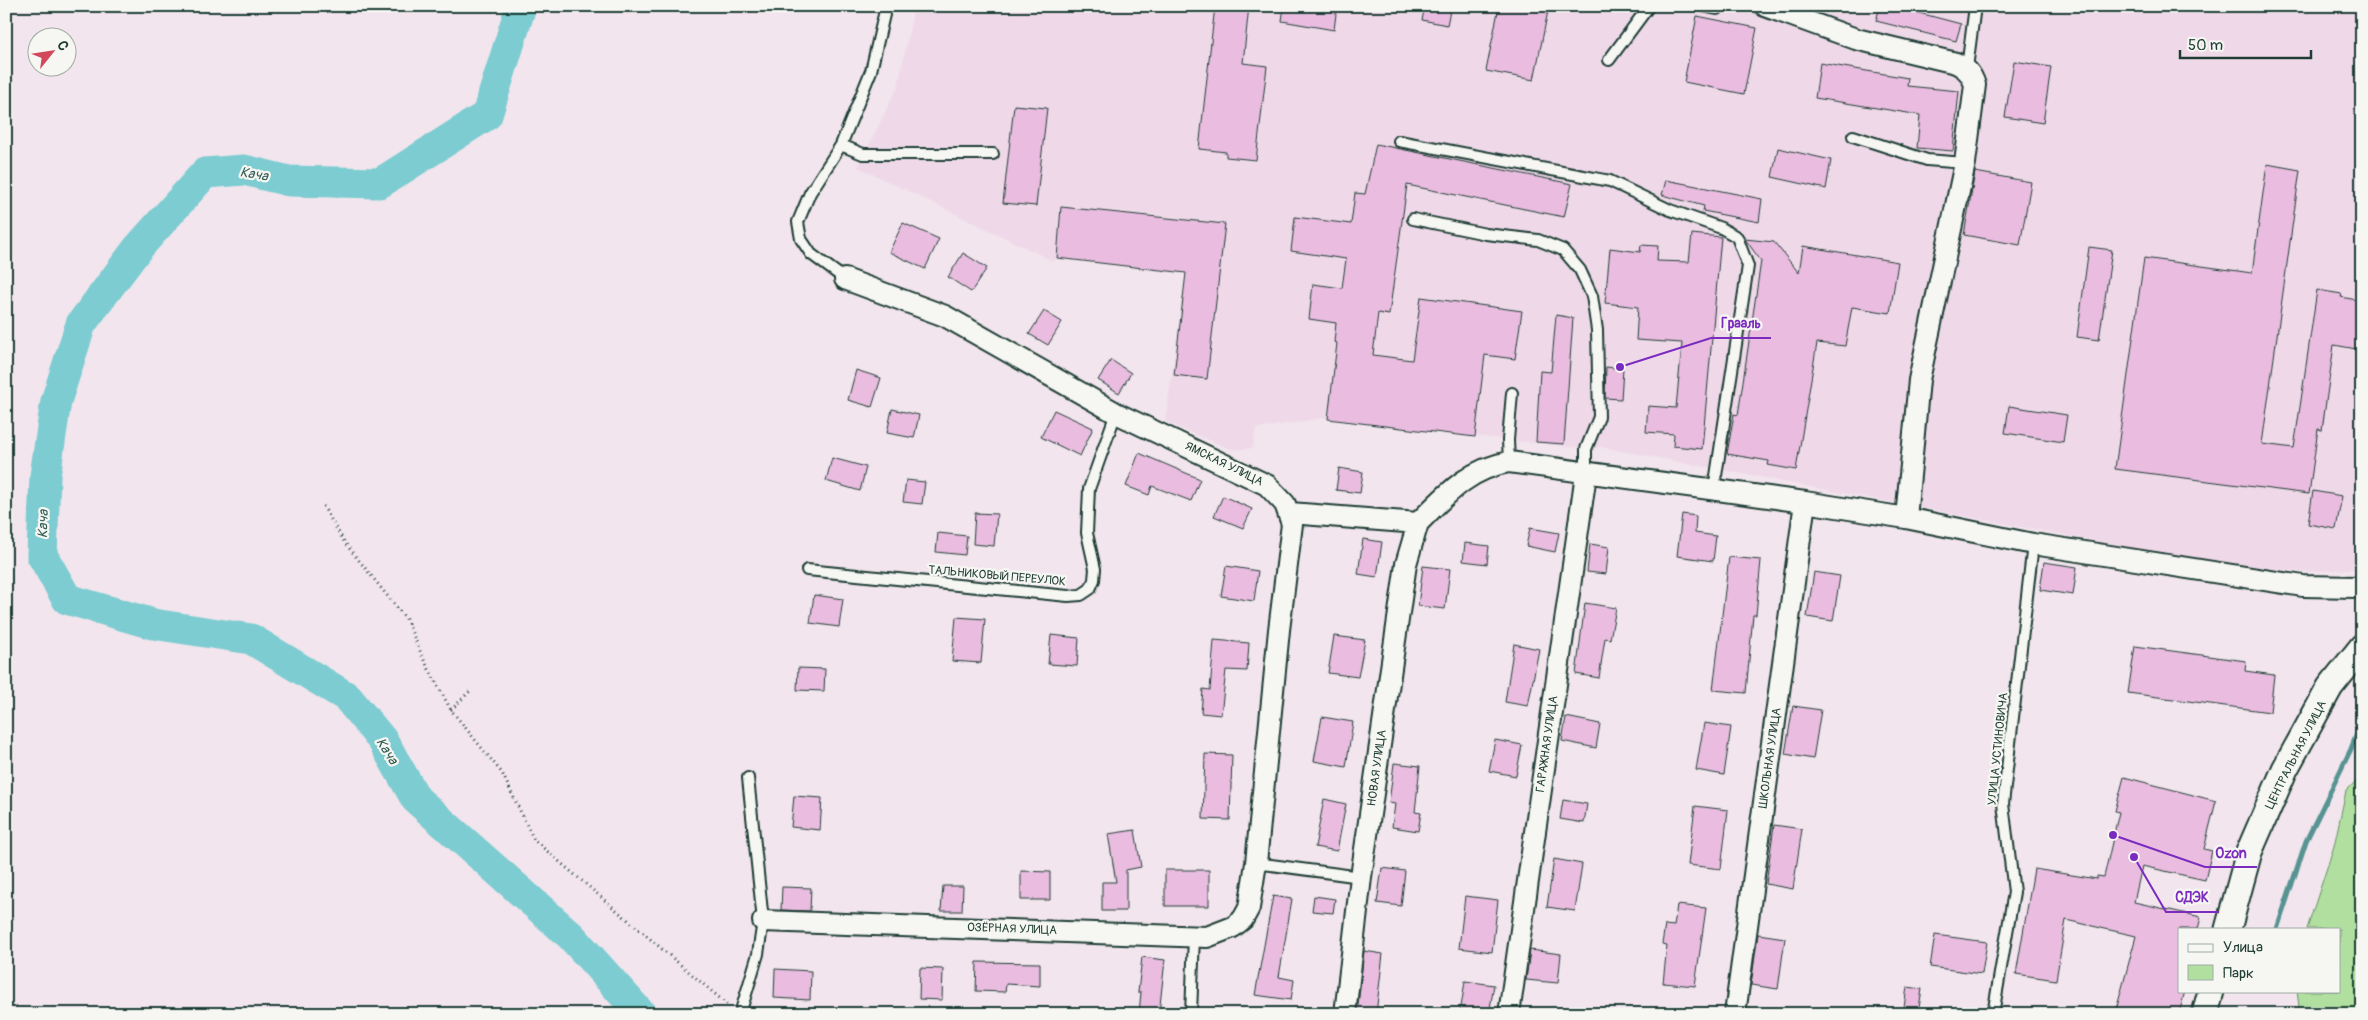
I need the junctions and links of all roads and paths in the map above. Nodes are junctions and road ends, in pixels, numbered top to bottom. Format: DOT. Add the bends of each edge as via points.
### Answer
graph roads {
  1 [pos="886,6"];
  2 [pos="1649,6"];
  3 [pos="1702,6"];
  4 [pos="1721,6"];
  5 [pos="1765,6"];
  6 [pos="1975,6"];
  7 [pos="1610,60"];
  8 [pos="1966,68"];
  9 [pos="1853,136"];
  10 [pos="1399,141"];
  11 [pos="841,145"];
  12 [pos="993,154"];
  13 [pos="1965,163"];
  14 [pos="1413,220"];
  15 [pos="845,279"];
  16 [pos="1512,393"];
  17 [pos="1116,413"];
  18 [pos="1509,462"];
  19 [pos="1586,474"];
  20 [pos="1714,488"];
  21 [pos="1805,502"];
  22 [pos="324,506"];
  23 [pos="1290,513"];
  24 [pos="1906,518"];
  25 [pos="1418,523"];
  26 [pos="2033,544"];
  27 [pos="806,570"];
  28 [pos="2362,589"];
  29 [pos="2362,647"];
  30 [pos="470,691"];
  31 [pos="451,710"];
  32 [pos="748,778"];
  33 [pos="1256,864"];
  34 [pos="1361,877"];
  35 [pos="764,920"];
  36 [pos="2228,928"];
  37 [pos="1194,936"];
  38 [pos="2211,992"];
  39 [pos="737,1011"];
  40 [pos="1191,1014"];
  41 [pos="1345,1014"];
  42 [pos="1508,1014"];
  43 [pos="1735,1014"];
  44 [pos="1993,1014"];
  45 [pos="2205,1014"];
  1 -- 11 [label="lane" via="871,71"];
  2 -- 7 [label="lane"];
  3 -- 4 [label="lane" via="1717,9"];
  5 -- 8 [label="street" via="1856,39"];
  6 -- 8 [label="lane"];
  8 -- 13 [label="street" via="1975,85"];
  9 -- 13 [label="lane" via="1927,160"];
  10 -- 20 [label="lane" via="1610,181 1737,237 1748,266"];
  11 -- 12 [label="lane" via="863,154"];
  11 -- 15 [label="lane" via="810,193 798,222 801,239 811,254"];
  13 -- 24 [label="street" via="1919,380"];
  14 -- 19 [label="lane" via="1538,240 1564,250 1580,270 1592,296 1597,330 1599,417 1586,449"];
  15 -- 17 [label="street, ЯМСКАЯ УЛИЦА" via="945,316"];
  16 -- 18 [label="lane"];
  17 -- 23 [label="street, ЯМСКАЯ УЛИЦА" via="1267,485"];
  17 -- 27 [label="lane, ТАЛЬНИКОВЫЙ ПЕРЕУЛОК" via="1089,489 1087,533 1095,569 1090,589 1081,595"];
  18 -- 19 [label="street"];
  18 -- 25 [label="street" via="1472,474"];
  19 -- 20 [label="street"];
  19 -- 42 [label="street, ГАРАЖНАЯ УЛИЦА"];
  20 -- 21 [label="street"];
  21 -- 24 [label="street"];
  21 -- 43 [label="street, ШКОЛЬНАЯ УЛИЦА"];
  22 -- 31 [label="path" via="345,544 406,619"];
  23 -- 25 [label="street"];
  23 -- 33 [label="street" via="1292,524"];
  24 -- 26 [label="street"];
  25 -- 34 [label="street, НОВАЯ УЛИЦА" via="1406,564"];
  26 -- 28 [label="street" via="2303,586"];
  26 -- 44 [label="lane, УЛИЦА УСТИНОВИЧА" via="2004,804 2014,892"];
  29 -- 36 [label="street, ЦЕНТРАЛЬНАЯ УЛИЦА" via="2330,687 2285,769 2249,852"];
  30 -- 31 [label="path"];
  31 -- 39 [label="path" via="502,773 534,840"];
  32 -- 35 [label="lane"];
  33 -- 34 [label="lane"];
  33 -- 37 [label="street, ОЗЁРНАЯ УЛИЦА" via="1249,908 1243,919 1233,927 1207,937"];
  34 -- 41 [label="street, НОВАЯ УЛИЦА"];
  35 -- 37 [label="street, ОЗЁРНАЯ УЛИЦА"];
  35 -- 39 [label="lane" via="758,954"];
  37 -- 40 [label="lane"];
  38 -- 45 [label="street"];
}
